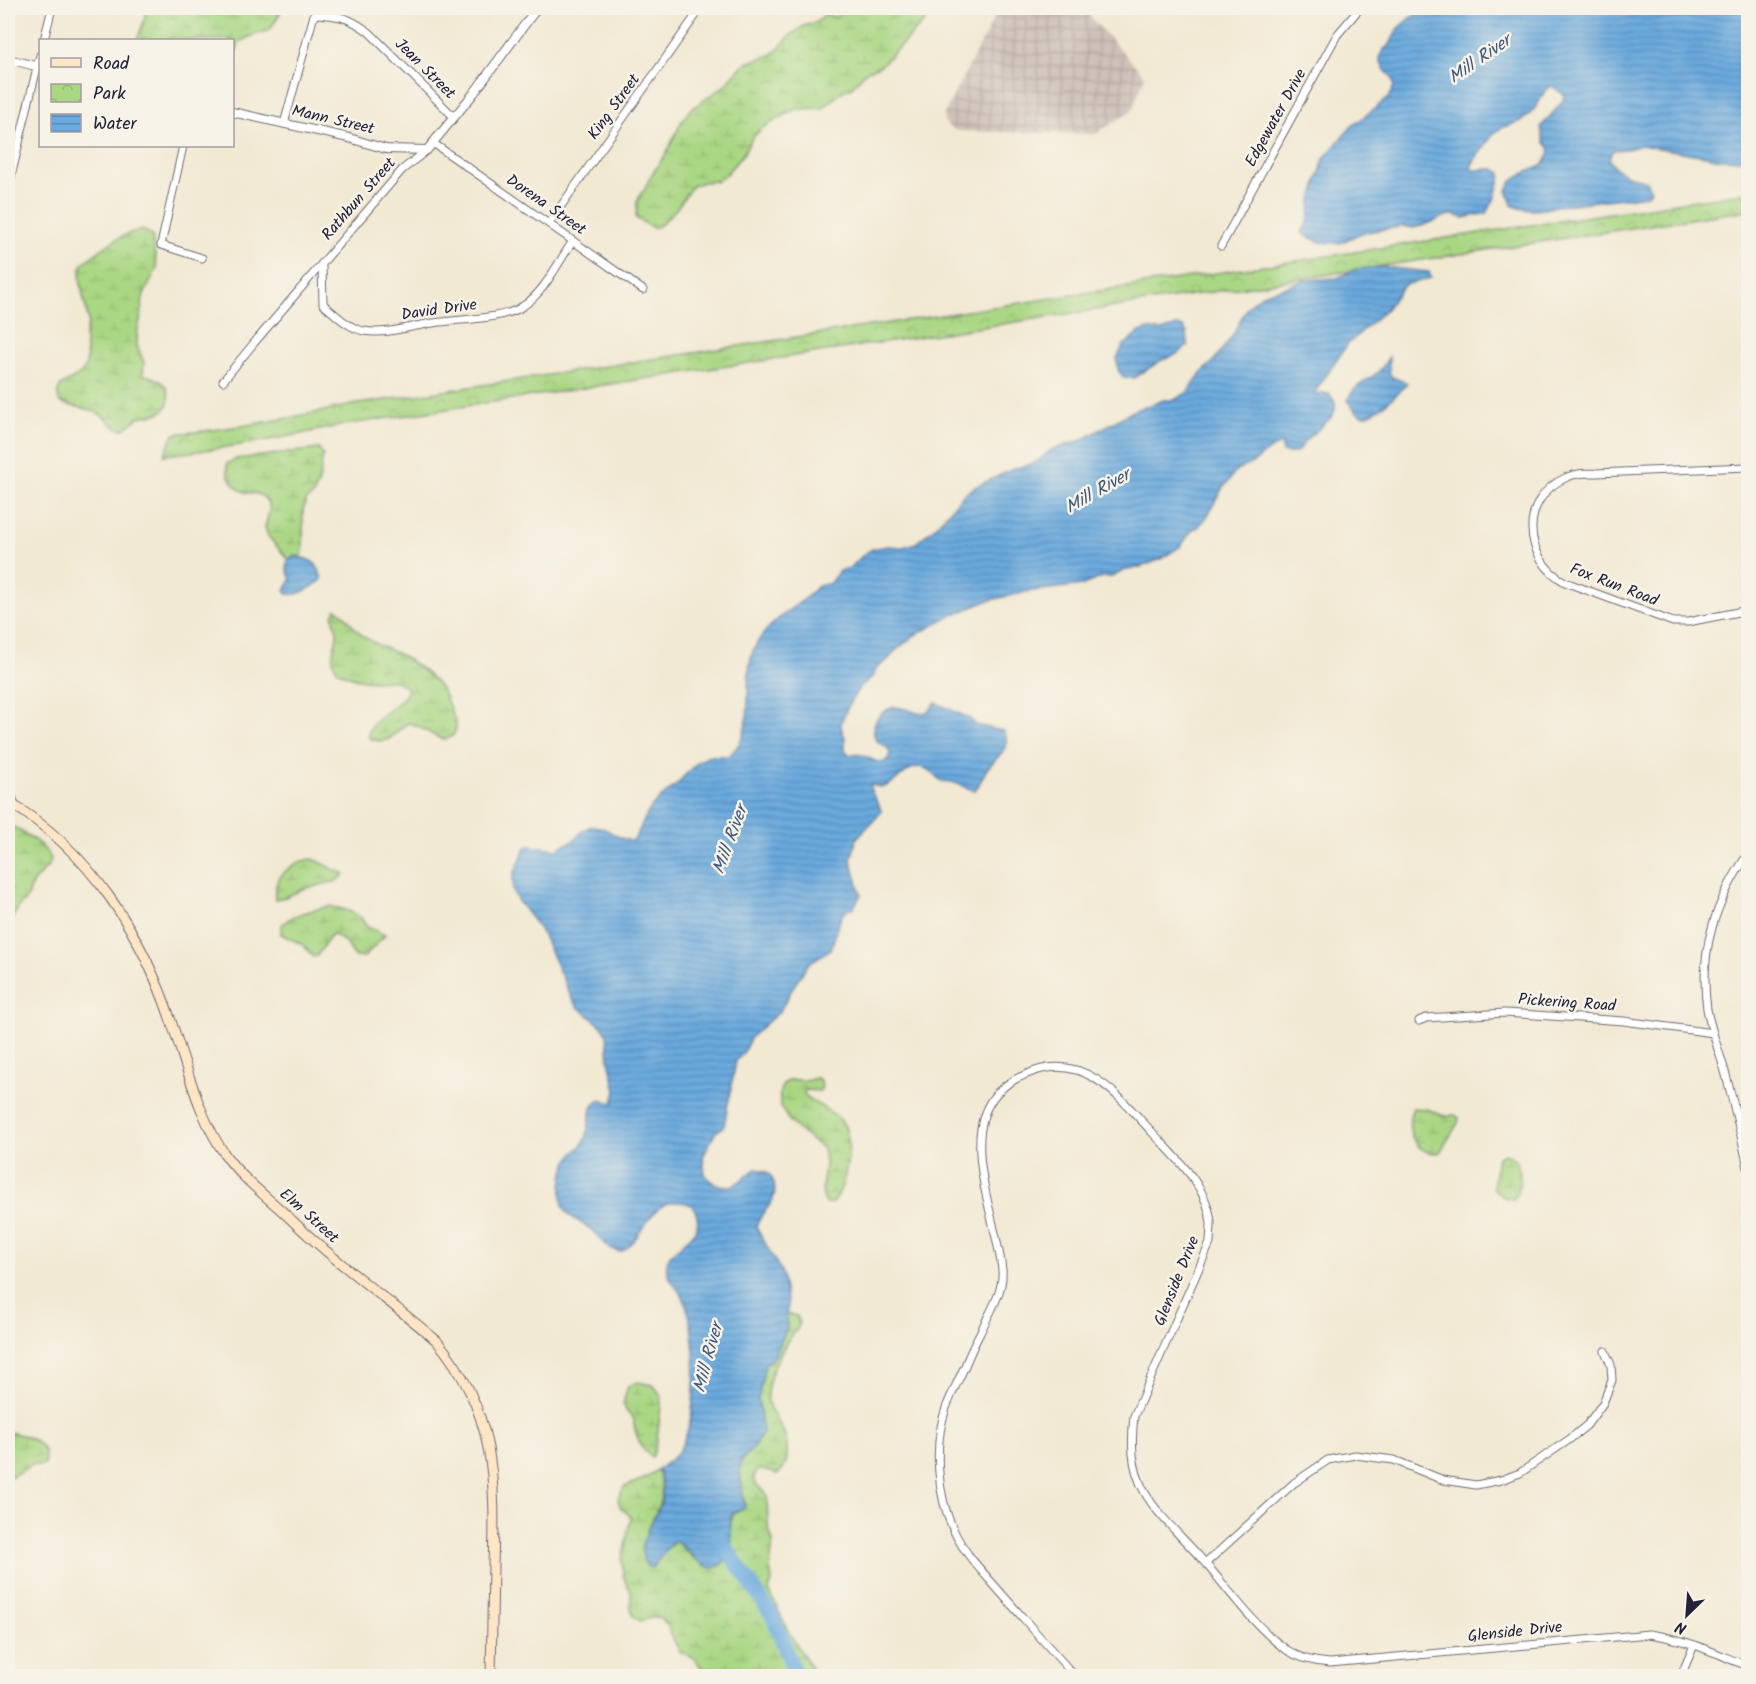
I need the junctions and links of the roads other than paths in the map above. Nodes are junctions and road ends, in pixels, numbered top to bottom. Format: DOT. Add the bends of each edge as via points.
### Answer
graph roads {
  1 [pos="52,8"];
  2 [pos="537,8"];
  3 [pos="701,8"];
  4 [pos="1360,8"];
  5 [pos="315,11"];
  6 [pos="44,39"];
  7 [pos="8,59"];
  8 [pos="39,67"];
  9 [pos="234,112"];
  10 [pos="453,117"];
  11 [pos="284,124"];
  12 [pos="433,143"];
  13 [pos="183,147"];
  14 [pos="427,150"];
  15 [pos="8,189"];
  16 [pos="549,223"];
  17 [pos="573,241"];
  18 [pos="1221,246"];
  19 [pos="202,258"];
  20 [pos="322,265"];
  21 [pos="643,290"];
  22 [pos="223,381"];
  23 [pos="1749,467"];
  24 [pos="1749,610"];
  25 [pos="8,783"];
  26 [pos="11,804"];
  27 [pos="1749,854"];
  28 [pos="1419,1021"];
  29 [pos="1713,1033"];
  30 [pos="1749,1168"];
  31 [pos="1605,1352"];
  32 [pos="1206,1563"];
  33 [pos="1694,1645"];
  34 [pos="1749,1665"];
  35 [pos="491,1677"];
  36 [pos="1075,1677"];
  37 [pos="1681,1677"];
  1 -- 6 [label="street"];
  2 -- 10 [label="street, Rathbun Street"];
  3 -- 16 [label="street, King Street"];
  4 -- 18 [label="street, Edgewater Drive" via="1337,35"];
  5 -- 10 [label="street, Jean Street" via="338,15 369,32"];
  5 -- 11 [label="street"];
  7 -- 8 [label="street"];
  8 -- 15 [label="street"];
  9 -- 11 [label="street, Mann Street"];
  10 -- 12 [label="street, Rathbun Street"];
  11 -- 14 [label="street, Mann Street" via="386,149"];
  12 -- 14 [label="street, Rathbun Street"];
  12 -- 16 [label="street, Dorena Street"];
  13 -- 19 [label="street" via="161,244"];
  14 -- 20 [label="street, Rathbun Street" via="402,170"];
  16 -- 17 [label="street, Dorena Street"];
  17 -- 20 [label="street, David Drive" via="535,296 518,309 385,331 362,331 323,304"];
  17 -- 21 [label="street, Dorena Street"];
  20 -- 22 [label="street, Rathbun Street"];
  23 -- 24 [label="street, Fox Run Road" via="1571,476 1543,496 1532,529 1536,552 1555,576 1669,621 1688,622"];
  25 -- 26 [label="street"];
  26 -- 35 [label="main road, Elm Street" via="78,857 135,936 158,984 200,1105 227,1157 326,1250 437,1341 464,1381 484,1428 492,1470 495,1517"];
  27 -- 29 [label="street" via="1737,870 1710,929 1705,962 1707,1010"];
  28 -- 29 [label="street, Pickering Road" via="1504,1013 1624,1021"];
  29 -- 30 [label="street"];
  31 -- 32 [label="street" via="1612,1380 1603,1403 1587,1425 1520,1473 1476,1485 1443,1480 1394,1460 1355,1455 1328,1460 1294,1483"];
  32 -- 33 [label="street, Glenside Drive" via="1265,1631 1285,1649 1315,1662 1367,1661 1649,1634"];
  32 -- 36 [label="street, Glenside Drive" via="1144,1492 1132,1455 1131,1438 1144,1390 1210,1243 1211,1222 1206,1203 1184,1168 1101,1081 1058,1067 1016,1077 986,1108 980,1130 980,1161 1002,1272 996,1301 946,1409 938,1464 953,1531 969,1556"];
  33 -- 34 [label="street, Glenside Drive"];
  33 -- 37 [label="street"];
}
